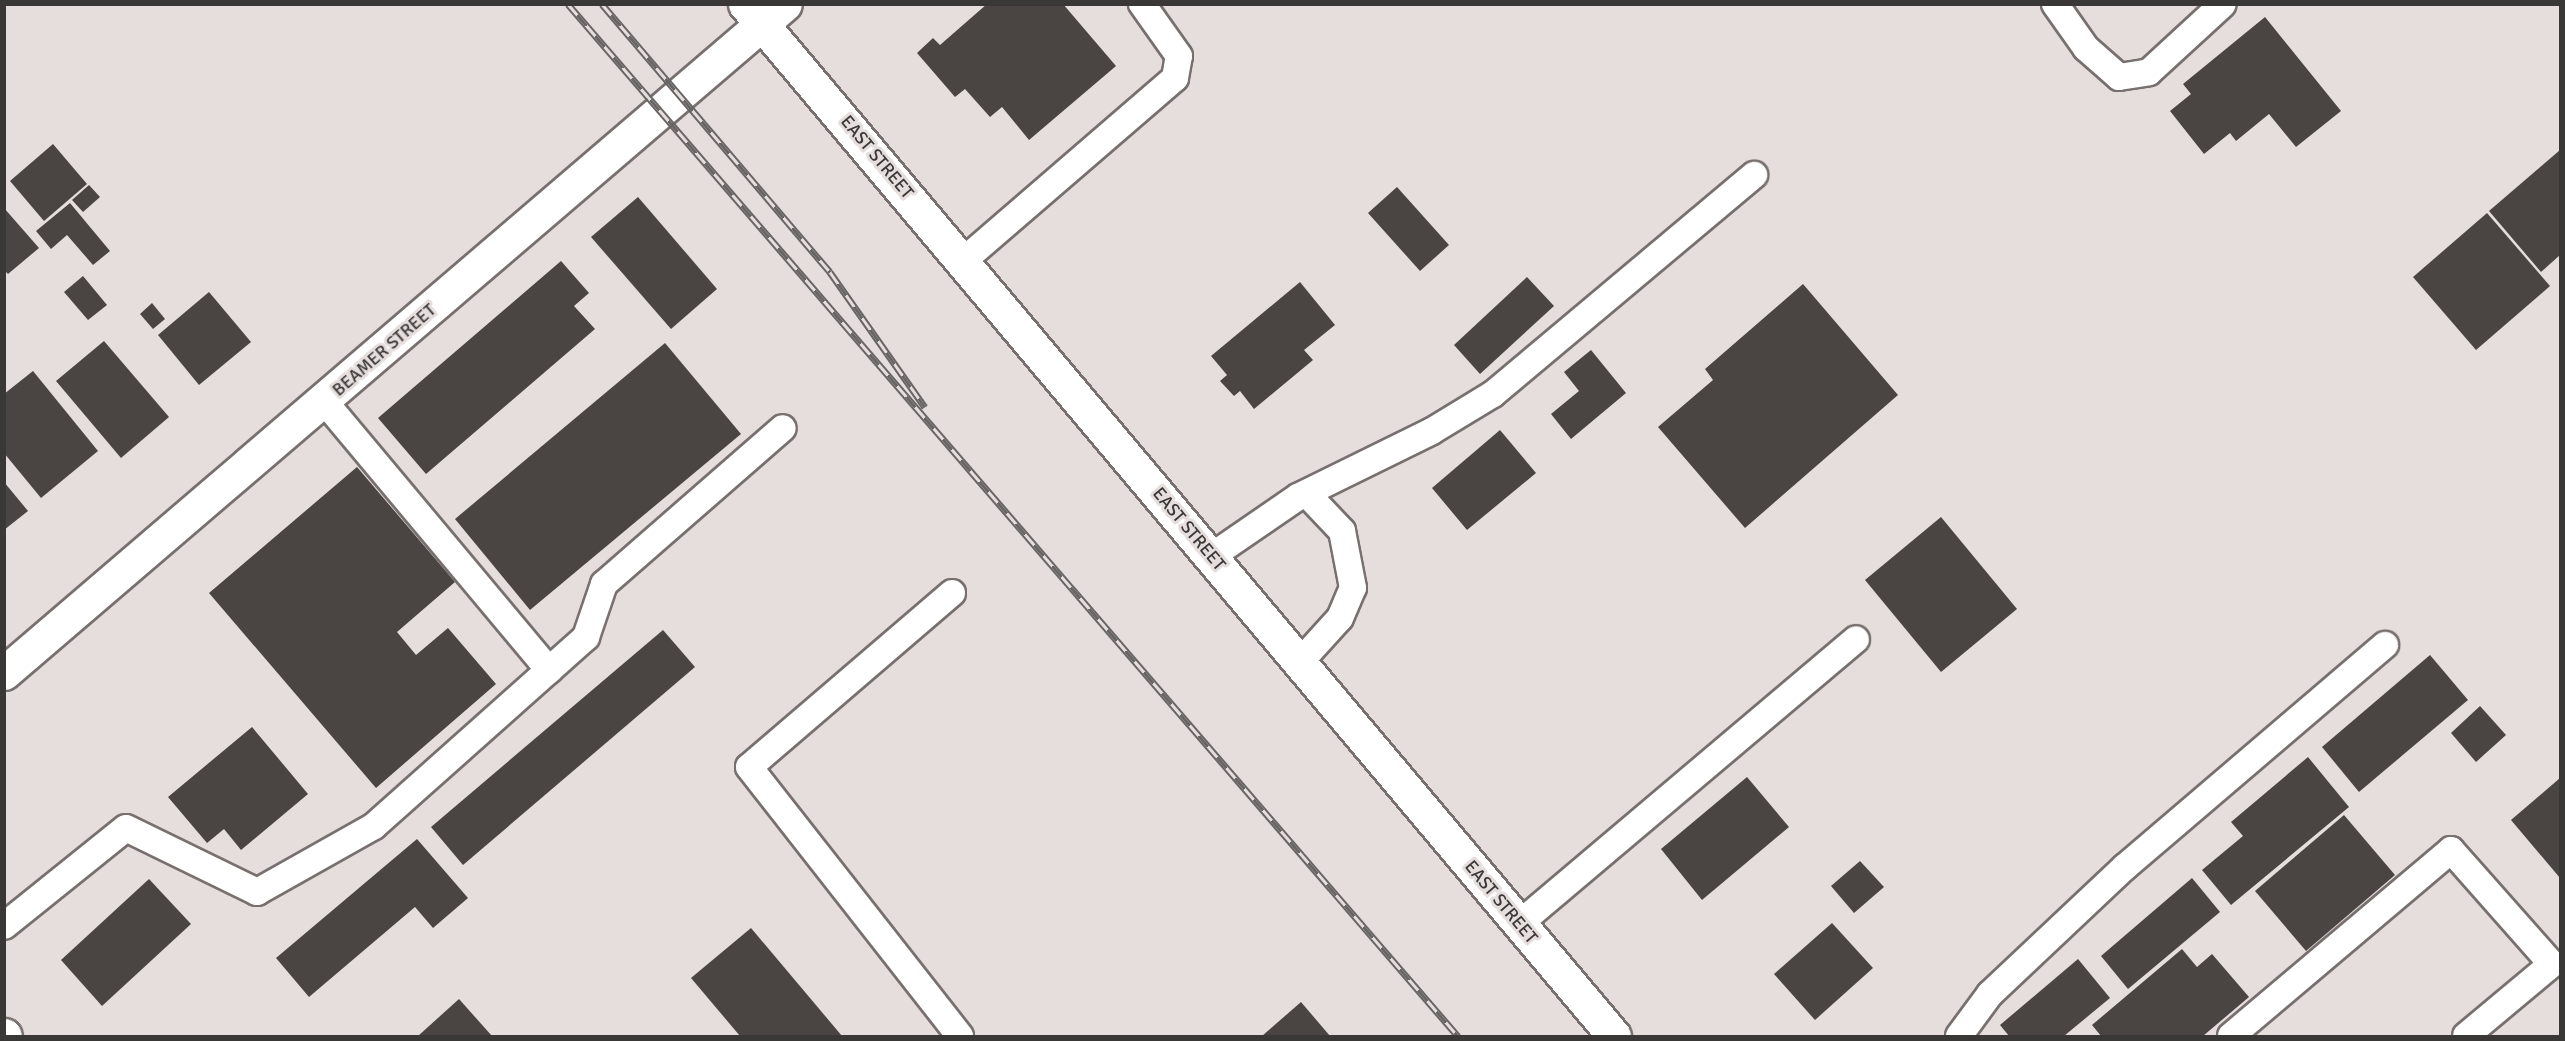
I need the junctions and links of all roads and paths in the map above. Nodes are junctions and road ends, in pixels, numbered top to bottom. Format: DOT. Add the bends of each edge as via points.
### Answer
graph roads {
  1 [pos="1142,4"];
  2 [pos="2055,4"];
  3 [pos="2223,4"];
  4 [pos="764,11"];
  5 [pos="1754,175"];
  6 [pos="963,261"];
  7 [pos="324,401"];
  8 [pos="783,428"];
  9 [pos="1306,494"];
  10 [pos="1212,556"];
  11 [pos="952,593"];
  12 [pos="1856,639"];
  13 [pos="2385,645"];
  14 [pos="1300,662"];
  15 [pos="549,670"];
  16 [pos="4,674"];
  17 [pos="1519,924"];
  18 [pos="4,926"];
  19 [pos="2556,965"];
  20 [pos="960,1036"];
  21 [pos="1614,1036"];
  22 [pos="1959,1036"];
  23 [pos="2231,1036"];
  24 [pos="2466,1036"];
  1 -- 6 [label="lane" via="1179,56 1175,78"];
  2 -- 3 [label="lane" via="2086,48 2120,77 2149,72"];
  4 -- 6 [label="main road, EAST STREET"];
  4 -- 7 [label="main road, BEAMER STREET"];
  5 -- 9 [label="lane" via="1493,394"];
  6 -- 10 [label="main road, EAST STREET"];
  7 -- 15 [label="lane"];
  7 -- 16 [label="main road, BEAMER STREET"];
  8 -- 15 [label="lane" via="604,584 586,637"];
  9 -- 10 [label="lane"];
  9 -- 14 [label="lane" via="1342,531 1353,588 1340,618"];
  10 -- 14 [label="main road, EAST STREET"];
  11 -- 20 [label="lane" via="749,767"];
  12 -- 17 [label="lane"];
  13 -- 22 [label="lane" via="2125,867 1990,994"];
  14 -- 17 [label="main road, EAST STREET"];
  15 -- 18 [label="lane" via="374,825 257,892 126,828"];
  17 -- 21 [label="main road, EAST STREET"];
  19 -- 23 [label="lane" via="2451,850"];
  19 -- 24 [label="lane"];
}
